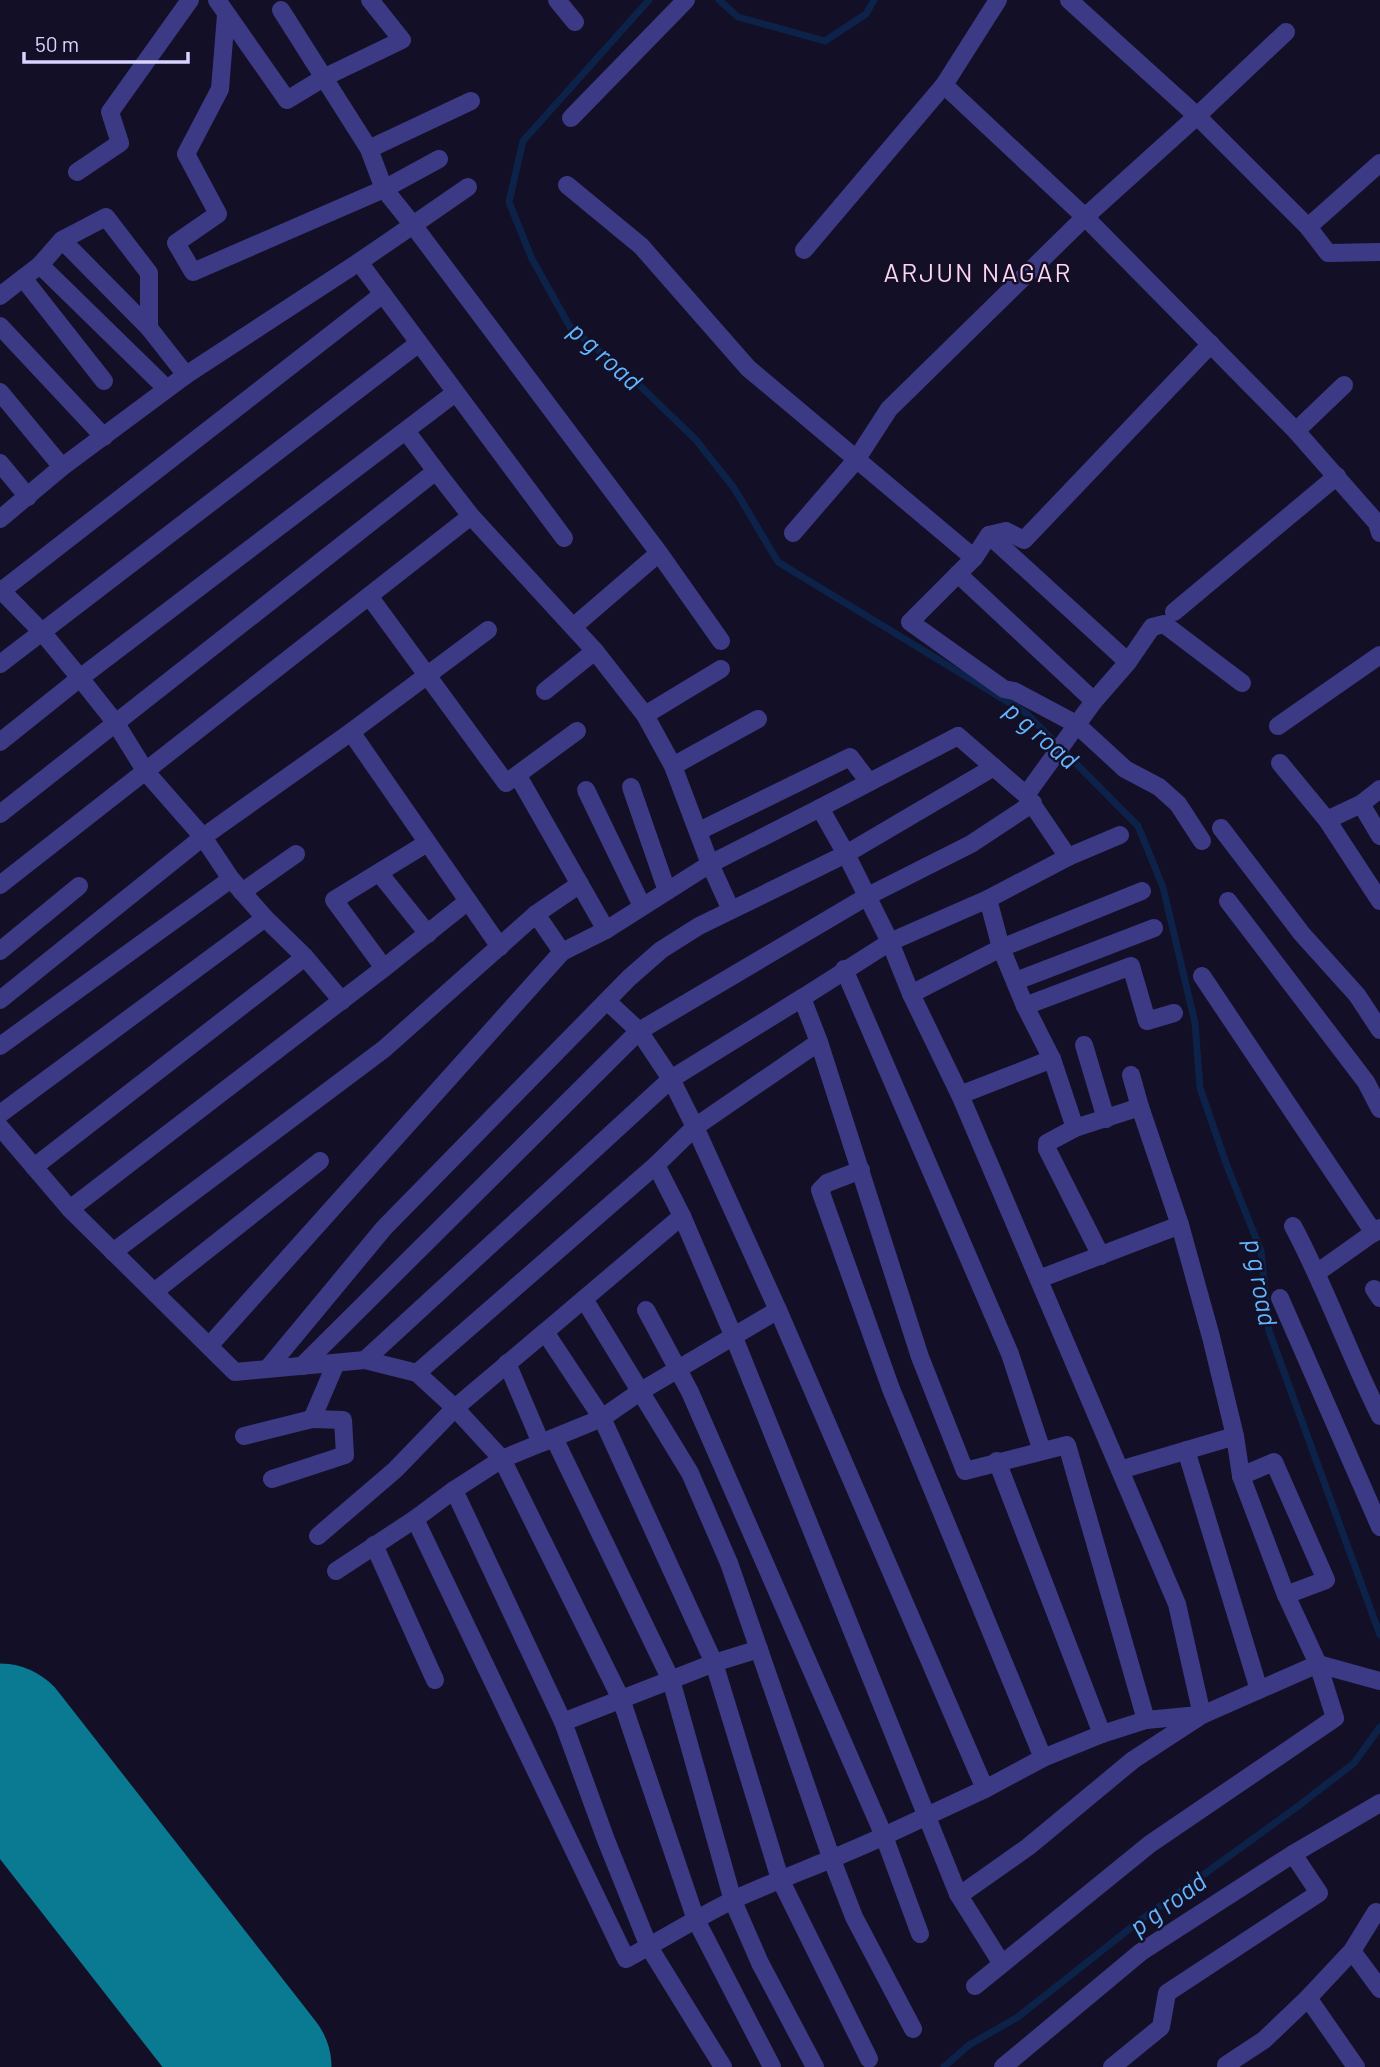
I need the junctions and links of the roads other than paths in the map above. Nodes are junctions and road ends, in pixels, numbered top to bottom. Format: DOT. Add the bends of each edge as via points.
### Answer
graph roads {
  1 [pos="190,0"];
  2 [pos="370,0"];
  3 [pos="557,0"];
  4 [pos="998,0"];
  5 [pos="1069,0"];
  6 [pos="685,1"];
  7 [pos="284,3"];
  8 [pos="222,8"];
  9 [pos="575,22"];
  10 [pos="1286,32"];
  11 [pos="325,77"];
  12 [pos="943,85"];
  13 [pos="471,101"];
  14 [pos="1197,116"];
  15 [pos="571,118"];
  16 [pos="369,149"];
  17 [pos="439,159"];
  18 [pos="1380,163"];
  19 [pos="77,172"];
  20 [pos="567,185"];
  21 [pos="468,187"];
  22 [pos="384,190"];
  23 [pos="1085,216"];
  24 [pos="413,225"];
  25 [pos="1308,228"];
  26 [pos="62,240"];
  27 [pos="804,250"];
  28 [pos="1380,252"];
  29 [pos="359,262"];
  30 [pos="40,265"];
  31 [pos="23,278"];
  32 [pos="383,294"];
  33 [pos="0,296"];
  34 [pos="0,326"];
  35 [pos="149,328"];
  36 [pos="419,343"];
  37 [pos="1211,344"];
  38 [pos="186,375"];
  39 [pos="104,381"];
  40 [pos="1344,385"];
  41 [pos="167,389"];
  42 [pos="0,392"];
  43 [pos="455,393"];
  44 [pos="406,431"];
  45 [pos="1296,431"];
  46 [pos="104,437"];
  47 [pos="856,460"];
  48 [pos="0,463"];
  49 [pos="62,467"];
  50 [pos="436,471"];
  51 [pos="1337,476"];
  52 [pos="28,497"];
  53 [pos="471,516"];
  54 [pos="0,519"];
  55 [pos="793,533"];
  56 [pos="1380,533"];
  57 [pos="989,536"];
  58 [pos="564,538"];
  59 [pos="659,553"];
  60 [pos="974,558"];
  61 [pos="958,574"];
  62 [pos="0,590"];
  63 [pos="369,596"];
  64 [pos="1174,612"];
  65 [pos="573,627"];
  66 [pos="488,630"];
  67 [pos="42,632"];
  68 [pos="721,641"];
  69 [pos="595,651"];
  70 [pos="1380,655"];
  71 [pos="1128,662"];
  72 [pos="0,664"];
  73 [pos="721,669"];
  74 [pos="427,674"];
  75 [pos="80,678"];
  76 [pos="1242,683"];
  77 [pos="545,691"];
  78 [pos="1094,701"];
  79 [pos="645,715"];
  80 [pos="758,719"];
  81 [pos="115,722"];
  82 [pos="1074,726"];
  83 [pos="1278,726"];
  84 [pos="577,731"];
  85 [pos="351,732"];
  86 [pos="0,742"];
  87 [pos="1280,763"];
  88 [pos="673,766"];
  89 [pos="994,767"];
  90 [pos="146,772"];
  91 [pos="518,776"];
  92 [pos="869,782"];
  93 [pos="631,787"];
  94 [pos="1380,789"];
  95 [pos="586,790"];
  96 [pos="1029,799"];
  97 [pos="1361,804"];
  98 [pos="820,808"];
  99 [pos="0,814"];
  100 [pos="1327,820"];
  101 [pos="1221,828"];
  102 [pos="699,831"];
  103 [pos="1121,835"];
  104 [pos="1380,836"];
  105 [pos="203,837"];
  106 [pos="1202,841"];
  107 [pos="427,844"];
  108 [pos="296,854"];
  109 [pos="846,854"];
  110 [pos="1068,857"];
  111 [pos="710,864"];
  112 [pos="380,874"];
  113 [pos="580,884"];
  114 [pos="0,885"];
  115 [pos="79,886"];
  116 [pos="236,886"];
  117 [pos="667,891"];
  118 [pos="1142,891"];
  119 [pos="866,897"];
  120 [pos="988,899"];
  121 [pos="468,901"];
  122 [pos="1228,901"];
  123 [pos="1380,901"];
  124 [pos="642,906"];
  125 [pos="732,909"];
  126 [pos="536,914"];
  127 [pos="265,918"];
  128 [pos="1154,928"];
  129 [pos="606,930"];
  130 [pos="428,934"];
  131 [pos="891,942"];
  132 [pos="500,947"];
  133 [pos="1001,948"];
  134 [pos="0,951"];
  135 [pos="562,952"];
  136 [pos="305,957"];
  137 [pos="384,968"];
  138 [pos="844,970"];
  139 [pos="1202,976"];
  140 [pos="1016,981"];
  141 [pos="911,993"];
  142 [pos="802,998"];
  143 [pos="0,1000"];
  144 [pos="342,1001"];
  145 [pos="607,1001"];
  146 [pos="1025,1006"];
  147 [pos="1174,1013"];
  148 [pos="1380,1030"];
  149 [pos="639,1031"];
  150 [pos="820,1041"];
  151 [pos="1084,1045"];
  152 [pos="0,1046"];
  153 [pos="1052,1059"];
  154 [pos="1131,1075"];
  155 [pos="671,1079"];
  156 [pos="960,1095"];
  157 [pos="1140,1107"];
  158 [pos="1380,1109"];
  159 [pos="0,1114"];
  160 [pos="1106,1119"];
  161 [pos="0,1127"];
  162 [pos="695,1127"];
  163 [pos="1075,1128"];
  164 [pos="320,1161"];
  165 [pos="656,1165"];
  166 [pos="33,1167"];
  167 [pos="860,1170"];
  168 [pos="69,1209"];
  169 [pos="682,1216"];
  170 [pos="1180,1225"];
  171 [pos="1293,1226"];
  172 [pos="1377,1230"];
  173 [pos="113,1252"];
  174 [pos="1101,1256"];
  175 [pos="1318,1272"];
  176 [pos="1040,1279"];
  177 [pos="154,1292"];
  178 [pos="1280,1298"];
  179 [pos="584,1299"];
  180 [pos="646,1310"];
  181 [pos="778,1310"];
  182 [pos="545,1332"];
  183 [pos="733,1335"];
  184 [pos="209,1346"];
  185 [pos="365,1360"];
  186 [pos="336,1363"];
  187 [pos="507,1363"];
  188 [pos="302,1366"];
  189 [pos="268,1368"];
  190 [pos="677,1369"];
  191 [pos="417,1373"];
  192 [pos="641,1391"];
  193 [pos="455,1408"];
  194 [pos="1380,1416"];
  195 [pos="602,1418"];
  196 [pos="313,1419"];
  197 [pos="244,1436"];
  198 [pos="1235,1436"];
  199 [pos="541,1443"];
  200 [pos="1186,1450"];
  201 [pos="1042,1451"];
  202 [pos="502,1459"];
  203 [pos="997,1461"];
  204 [pos="1120,1470"];
  205 [pos="1241,1476"];
  206 [pos="272,1479"];
  207 [pos="454,1490"];
  208 [pos="415,1519"];
  209 [pos="1380,1527"];
  210 [pos="318,1536"];
  211 [pos="374,1545"];
  212 [pos="336,1571"];
  213 [pos="1286,1595"];
  214 [pos="759,1649"];
  215 [pos="714,1663"];
  216 [pos="1318,1664"];
  217 [pos="435,1680"];
  218 [pos="671,1680"];
  219 [pos="1380,1681"];
  220 [pos="1259,1690"];
  221 [pos="621,1699"];
  222 [pos="1202,1715"];
  223 [pos="1146,1720"];
  224 [pos="564,1723"];
  225 [pos="1102,1734"];
  226 [pos="1043,1758"];
  227 [pos="985,1790"];
  228 [pos="1380,1803"];
  229 [pos="926,1817"];
  230 [pos="884,1836"];
  231 [pos="1293,1854"];
  232 [pos="832,1860"];
  233 [pos="780,1879"];
  234 [pos="958,1894"];
  235 [pos="733,1901"];
  236 [pos="1379,1913"];
  237 [pos="696,1920"];
  238 [pos="920,1934"];
  239 [pos="649,1947"];
  240 [pos="1352,1951"];
  241 [pos="1002,1964"];
  242 [pos="975,1986"];
  243 [pos="1380,1989"];
  244 [pos="1308,1998"];
  245 [pos="914,2029"];
  246 [pos="869,2059"];
  247 [pos="1226,2066"];
  248 [pos="723,2067"];
  249 [pos="772,2067"];
  250 [pos="815,2067"];
  251 [pos="1003,2067"];
  252 [pos="1112,2067"];
  253 [pos="1356,2067"];
  1 -- 19 [label="street" via="110,112 120,143"];
  2 -- 11 [label="street" via="402,40"];
  3 -- 9 [label="street"];
  4 -- 12 [label="street"];
  5 -- 14 [label="street"];
  6 -- 15 [label="street"];
  7 -- 11 [label="street"];
  8 -- 11 [label="street" via="287,100"];
  8 -- 22 [label="street" via="220,89 186,154 218,214 176,243 193,272"];
  10 -- 14 [label="street"];
  11 -- 16 [label="street"];
  12 -- 23 [label="street"];
  12 -- 27 [label="street"];
  13 -- 16 [label="street"];
  14 -- 23 [label="street"];
  14 -- 25 [label="street"];
  16 -- 22 [label="street"];
  17 -- 22 [label="street"];
  18 -- 25 [label="street"];
  20 -- 47 [label="street" via="641,246 748,368"];
  21 -- 24 [label="street"];
  22 -- 24 [label="street"];
  23 -- 37 [label="street"];
  23 -- 47 [label="street" via="889,409"];
  24 -- 29 [label="street"];
  24 -- 59 [label="street"];
  25 -- 28 [label="street" via="1328,253"];
  26 -- 30 [label="street"];
  26 -- 35 [label="street"];
  26 -- 35 [label="street" via="106,217 149,273"];
  29 -- 32 [label="street"];
  29 -- 38 [label="street"];
  30 -- 31 [label="street"];
  30 -- 41 [label="street"];
  31 -- 33 [label="street"];
  31 -- 39 [label="street"];
  32 -- 36 [label="street"];
  32 -- 62 [label="street"];
  34 -- 46 [label="street"];
  35 -- 38 [label="street"];
  36 -- 43 [label="street"];
  36 -- 67 [label="street"];
  37 -- 45 [label="street"];
  37 -- 57 [label="street" via="1024,540 1006,531"];
  38 -- 41 [label="street"];
  40 -- 45 [label="street"];
  41 -- 46 [label="street"];
  42 -- 49 [label="street"];
  43 -- 44 [label="street"];
  43 -- 58 [label="street"];
  44 -- 50 [label="street"];
  44 -- 75 [label="street"];
  45 -- 51 [label="street"];
  46 -- 49 [label="street"];
  47 -- 55 [label="street"];
  47 -- 60 [label="street"];
  48 -- 52 [label="street"];
  49 -- 52 [label="street"];
  50 -- 53 [label="street"];
  50 -- 81 [label="street"];
  51 -- 56 [label="street" via="1377,523"];
  51 -- 64 [label="street"];
  52 -- 54 [label="street"];
  53 -- 63 [label="street"];
  53 -- 65 [label="street"];
  57 -- 60 [label="street"];
  57 -- 71 [label="street"];
  59 -- 65 [label="street"];
  59 -- 68 [label="street"];
  60 -- 61 [label="street"];
  61 -- 78 [label="street"];
  61 -- 82 [label="street" via="910,622 1004,688"];
  62 -- 67 [label="street"];
  63 -- 74 [label="street"];
  63 -- 90 [label="street"];
  65 -- 69 [label="street"];
  66 -- 74 [label="street"];
  67 -- 72 [label="street"];
  67 -- 75 [label="street"];
  69 -- 77 [label="street"];
  69 -- 79 [label="street"];
  70 -- 83 [label="street"];
  71 -- 76 [label="street" via="1152,627 1164,624"];
  71 -- 78 [label="street"];
  73 -- 79 [label="street"];
  74 -- 85 [label="street"];
  74 -- 91 [label="street" via="506,783"];
  75 -- 81 [label="street"];
  75 -- 86 [label="street"];
  78 -- 82 [label="street"];
  79 -- 88 [label="street"];
  80 -- 88 [label="street"];
  81 -- 90 [label="street"];
  81 -- 99 [label="street"];
  82 -- 96 [label="street"];
  82 -- 106 [label="street" via="1125,769 1178,804"];
  84 -- 91 [label="street"];
  85 -- 105 [label="street"];
  85 -- 107 [label="street"];
  87 -- 100 [label="street"];
  88 -- 102 [label="street"];
  89 -- 92 [label="street" via="958,736"];
  89 -- 96 [label="street"];
  89 -- 109 [label="street"];
  90 -- 105 [label="street"];
  90 -- 114 [label="street"];
  91 -- 113 [label="street"];
  92 -- 98 [label="street"];
  92 -- 102 [label="street" via="850,757"];
  93 -- 117 [label="street"];
  94 -- 97 [label="street"];
  95 -- 124 [label="street"];
  96 -- 110 [label="street"];
  96 -- 119 [label="street" via="971,844"];
  97 -- 100 [label="street"];
  97 -- 104 [label="street"];
  98 -- 109 [label="street"];
  98 -- 111 [label="street"];
  100 -- 123 [label="street"];
  101 -- 148 [label="street" via="1302,934 1357,995"];
  102 -- 111 [label="street"];
  103 -- 110 [label="street"];
  105 -- 116 [label="street"];
  105 -- 143 [label="street"];
  107 -- 112 [label="street"];
  107 -- 121 [label="street"];
  108 -- 116 [label="street"];
  109 -- 119 [label="street"];
  109 -- 125 [label="street"];
  110 -- 120 [label="street"];
  111 -- 117 [label="street"];
  111 -- 125 [label="street"];
  112 -- 130 [label="street"];
  112 -- 137 [label="street" via="334,900"];
  113 -- 126 [label="street"];
  113 -- 129 [label="street"];
  115 -- 134 [label="street"];
  116 -- 127 [label="street"];
  116 -- 152 [label="street"];
  117 -- 124 [label="street"];
  118 -- 133 [label="street"];
  119 -- 131 [label="street"];
  119 -- 149 [label="street"];
  120 -- 131 [label="street"];
  120 -- 133 [label="street"];
  121 -- 130 [label="street"];
  121 -- 132 [label="street"];
  122 -- 158 [label="street" via="1366,1082"];
  124 -- 129 [label="street"];
  125 -- 145 [label="street" via="661,950"];
  126 -- 132 [label="street"];
  126 -- 135 [label="street"];
  127 -- 136 [label="street"];
  127 -- 159 [label="street"];
  128 -- 140 [label="street"];
  129 -- 135 [label="street"];
  130 -- 137 [label="street"];
  131 -- 138 [label="street"];
  131 -- 141 [label="street"];
  132 -- 173 [label="street" via="384,1049"];
  133 -- 140 [label="street"];
  133 -- 141 [label="street"];
  135 -- 184 [label="street"];
  136 -- 144 [label="street"];
  136 -- 166 [label="street"];
  137 -- 144 [label="street"];
  138 -- 142 [label="street"];
  138 -- 201 [label="street" via="1010,1354"];
  139 -- 172 [label="street"];
  140 -- 146 [label="street"];
  141 -- 156 [label="street"];
  142 -- 150 [label="street"];
  142 -- 155 [label="street"];
  144 -- 168 [label="street"];
  145 -- 149 [label="street"];
  145 -- 189 [label="street" via="384,1228"];
  146 -- 147 [label="street" via="1132,966 1147,1021"];
  146 -- 153 [label="street"];
  149 -- 155 [label="street"];
  149 -- 188 [label="street"];
  150 -- 162 [label="street"];
  150 -- 167 [label="street"];
  151 -- 160 [label="street"];
  153 -- 156 [label="street"];
  153 -- 163 [label="street"];
  154 -- 157 [label="street"];
  155 -- 162 [label="street"];
  155 -- 185 [label="street"];
  156 -- 176 [label="street"];
  157 -- 160 [label="street"];
  157 -- 170 [label="street"];
  160 -- 163 [label="street"];
  161 -- 166 [label="street"];
  162 -- 165 [label="street"];
  162 -- 181 [label="street"];
  163 -- 174 [label="street" via="1052,1139 1047,1149"];
  164 -- 177 [label="street"];
  165 -- 169 [label="street"];
  165 -- 191 [label="street"];
  166 -- 168 [label="street"];
  167 -- 203 [label="street" via="920,1357 965,1471"];
  167 -- 226 [label="street" via="820,1189 891,1389"];
  168 -- 173 [label="street"];
  169 -- 179 [label="street"];
  169 -- 183 [label="street"];
  170 -- 174 [label="street"];
  170 -- 198 [label="street"];
  171 -- 175 [label="street"];
  172 -- 175 [label="street"];
  173 -- 177 [label="street"];
  174 -- 176 [label="street"];
  175 -- 194 [label="street"];
  176 -- 204 [label="street"];
  177 -- 184 [label="street"];
  178 -- 209 [label="street"];
  179 -- 182 [label="street"];
  179 -- 192 [label="street"];
  180 -- 190 [label="street"];
  181 -- 183 [label="street"];
  181 -- 227 [label="street"];
  182 -- 187 [label="street"];
  182 -- 195 [label="street"];
  183 -- 190 [label="street"];
  183 -- 229 [label="street"];
  184 -- 189 [label="street" via="235,1372"];
  185 -- 186 [label="street"];
  185 -- 191 [label="street"];
  186 -- 188 [label="street"];
  186 -- 196 [label="street"];
  187 -- 193 [label="street"];
  187 -- 199 [label="street"];
  188 -- 189 [label="street"];
  190 -- 192 [label="street"];
  190 -- 230 [label="street"];
  191 -- 193 [label="street"];
  192 -- 195 [label="street"];
  192 -- 214 [label="street" via="690,1473"];
  193 -- 202 [label="street"];
  193 -- 210 [label="street" via="395,1470"];
  195 -- 199 [label="street"];
  195 -- 215 [label="street"];
  196 -- 197 [label="street"];
  196 -- 206 [label="street" via="343,1420 345,1455"];
  198 -- 200 [label="street"];
  198 -- 205 [label="street"];
  199 -- 202 [label="street"];
  199 -- 218 [label="street" via="554,1438"];
  200 -- 204 [label="street"];
  200 -- 220 [label="street"];
  201 -- 203 [label="street"];
  201 -- 223 [label="street" via="1067,1445"];
  202 -- 207 [label="street"];
  202 -- 221 [label="street"];
  203 -- 225 [label="street"];
  204 -- 222 [label="street" via="1177,1604"];
  205 -- 213 [label="street"];
  205 -- 213 [label="street" via="1274,1462 1326,1580"];
  207 -- 208 [label="street"];
  207 -- 224 [label="street"];
  208 -- 211 [label="street"];
  208 -- 239 [label="street" via="626,1959"];
  211 -- 212 [label="street"];
  211 -- 217 [label="street"];
  213 -- 216 [label="street"];
  214 -- 215 [label="street"];
  214 -- 232 [label="street"];
  215 -- 218 [label="street"];
  215 -- 233 [label="street"];
  216 -- 219 [label="street"];
  216 -- 220 [label="street"];
  216 -- 241 [label="street" via="1335,1718 1150,1844"];
  218 -- 221 [label="street"];
  218 -- 235 [label="street"];
  220 -- 222 [label="street"];
  221 -- 224 [label="street"];
  221 -- 237 [label="street"];
  222 -- 223 [label="street"];
  222 -- 234 [label="street" via="1133,1759 1028,1847"];
  223 -- 225 [label="street"];
  224 -- 239 [label="street"];
  225 -- 226 [label="street"];
  226 -- 227 [label="street"];
  227 -- 229 [label="street"];
  228 -- 231 [label="street"];
  229 -- 230 [label="street"];
  229 -- 234 [label="street"];
  230 -- 232 [label="street"];
  230 -- 238 [label="street"];
  231 -- 251 [label="street" via="1141,1952"];
  231 -- 252 [label="street" via="1319,1892 1167,1993 1161,2027"];
  232 -- 233 [label="street"];
  232 -- 245 [label="street" via="854,1917"];
  233 -- 235 [label="street"];
  233 -- 246 [label="street"];
  234 -- 241 [label="street"];
  235 -- 237 [label="street"];
  235 -- 250 [label="street"];
  236 -- 240 [label="street"];
  237 -- 239 [label="street"];
  237 -- 249 [label="street"];
  239 -- 248 [label="street"];
  240 -- 243 [label="street"];
  240 -- 244 [label="street"];
  241 -- 242 [label="street"];
  244 -- 247 [label="street" via="1264,2040"];
  244 -- 253 [label="street"];
}
